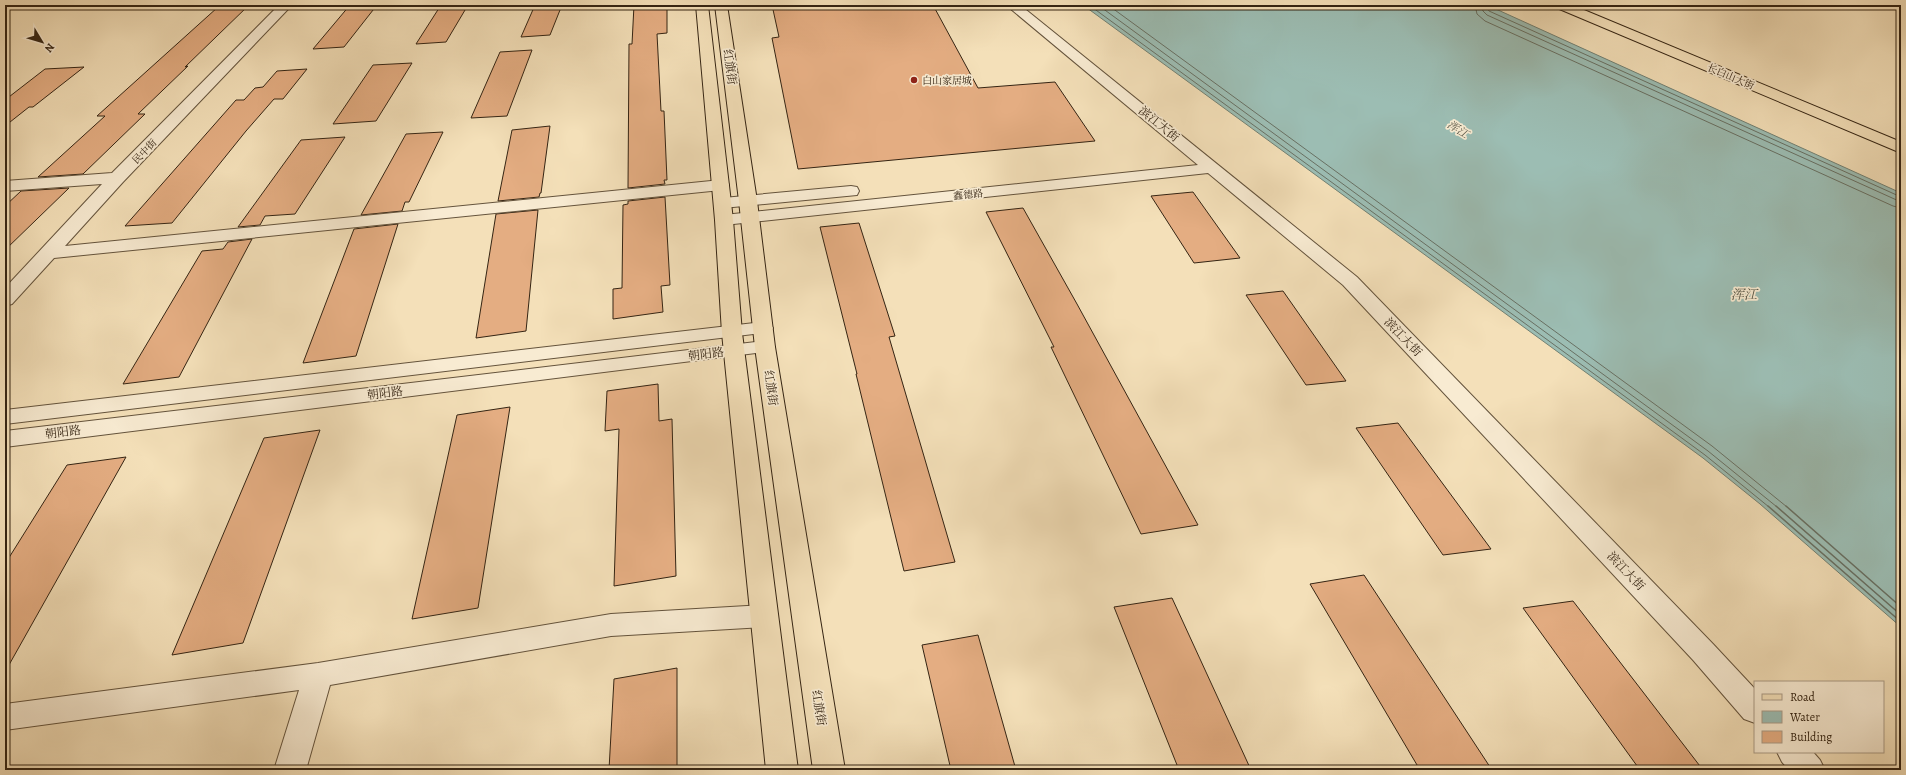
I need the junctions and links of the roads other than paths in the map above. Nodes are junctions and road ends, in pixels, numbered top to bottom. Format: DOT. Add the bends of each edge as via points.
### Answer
graph roads {
  1 [pos="286,5"];
  2 [pos="702,5"];
  3 [pos="721,5"];
  4 [pos="1012,5"];
  5 [pos="1561,5"];
  6 [pos="1579,5"];
  7 [pos="1901,137"];
  8 [pos="1901,148"];
  9 [pos="1206,162"];
  10 [pos="116,178"];
  11 [pos="5,186"];
  12 [pos="723,202"];
  13 [pos="749,209"];
  14 [pos="48,253"];
  15 [pos="29,274"];
  16 [pos="5,276"];
  17 [pos="5,300"];
  18 [pos="764,338"];
  19 [pos="733,342"];
  20 [pos="5,418"];
  21 [pos="5,439"];
  22 [pos="764,616"];
  23 [pos="318,674"];
  24 [pos="1754,709"];
  25 [pos="5,717"];
  26 [pos="1794,753"];
  27 [pos="290,770"];
  28 [pos="782,770"];
  29 [pos="828,770"];
  30 [pos="1809,770"];
  1 -- 10 [label="street, 民中街"];
  2 -- 12 [label="main road"];
  3 -- 13 [label="main road, 红旗街"];
  4 -- 9 [label="street, 滨江大街"];
  5 -- 8 [label="main road, 长白山大街"];
  6 -- 7 [label="main road, 长白山大街"];
  9 -- 13 [label="street, 鑫德路"];
  9 -- 24 [label="street, 滨江大街" via="1350,281 1704,652"];
  10 -- 11 [label="street"];
  10 -- 14 [label="street, 民中街"];
  12 -- 13 [label="street, 鑫德路"];
  12 -- 14 [label="street, 鑫德路"];
  12 -- 19 [label="main road"];
  13 -- 18 [label="main road, 红旗街"];
  14 -- 15 [label="street, 民中街"];
  15 -- 16 [label="street"];
  15 -- 17 [label="street, 民中街"];
  18 -- 19 [label="street, 朝阳路"];
  18 -- 29 [label="main road, 红旗街"];
  19 -- 20 [label="street, 朝阳路"];
  19 -- 21 [label="street, 朝阳路"];
  19 -- 22 [label="main road"];
  22 -- 23 [label="street" via="611,625"];
  22 -- 28 [label="main road"];
  23 -- 25 [label="street"];
  23 -- 27 [label="street"];
  26 -- 30 [label="street"];
}
